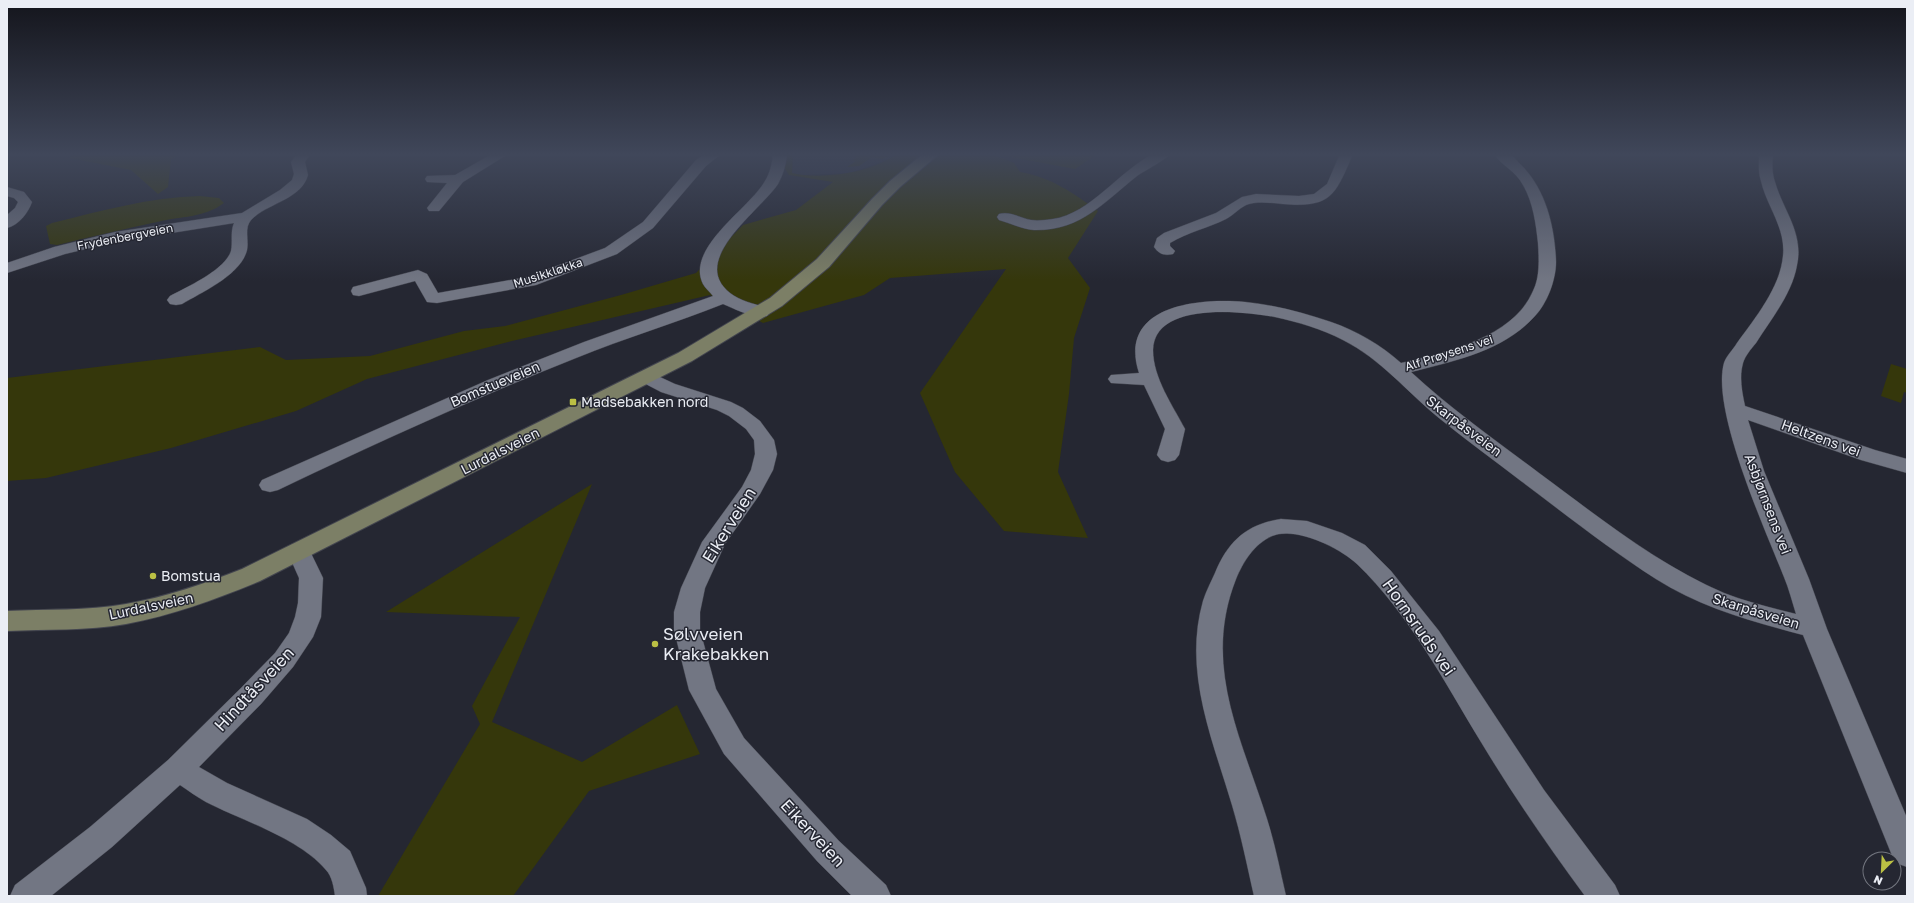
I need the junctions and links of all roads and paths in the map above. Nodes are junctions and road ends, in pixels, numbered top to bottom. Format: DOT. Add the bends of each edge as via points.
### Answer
graph roads {
  1 [pos="20,196"];
  2 [pos="279,196"];
  3 [pos="444,196"];
  4 [pos="673,196"];
  5 [pos="761,196"];
  6 [pos="883,196"];
  7 [pos="1107,196"];
  8 [pos="1316,196"];
  9 [pos="1537,196"];
  10 [pos="1772,196"];
  11 [pos="434,208"];
  12 [pos="246,217"];
  13 [pos="1004,217"];
  14 [pos="7,223"];
  15 [pos="1167,252"];
  16 [pos="7,268"];
  17 [pos="359,292"];
  18 [pos="725,297"];
  19 [pos="176,300"];
  20 [pos="761,312"];
  21 [pos="1397,370"];
  22 [pos="647,377"];
  23 [pos="1118,378"];
  24 [pos="1150,379"];
  25 [pos="1735,409"];
  26 [pos="1168,455"];
  27 [pos="1907,466"];
  28 [pos="270,485"];
  29 [pos="299,552"];
  30 [pos="7,621"];
  31 [pos="1814,628"];
  32 [pos="178,769"];
  33 [pos="1907,853"];
  34 [pos="26,896"];
  35 [pos="351,896"];
  36 [pos="874,896"];
  37 [pos="1270,896"];
  38 [pos="1604,896"];
  1 -- 14 [label="street" via="25,202 22,210"];
  2 -- 12 [label="street"];
  3 -- 11 [label="street"];
  4 -- 17 [label="street, Musikkløkka" via="648,225 611,251 530,281 432,298 424,279 418,275"];
  5 -- 18 [label="street" via="723,236 712,254 710,276 715,288"];
  6 -- 20 [label="main road, Lurdalsveien" via="827,260 810,276"];
  7 -- 13 [label="street" via="1081,214 1045,225 1032,225"];
  8 -- 15 [label="street" via="1302,199 1245,200 1223,215 1172,234 1163,242 1162,247"];
  9 -- 21 [label="street, Alf Prøysens vei" via="1546,236 1548,261 1543,293 1522,322 1489,343"];
  10 -- 25 [label="street, Asbjørnsens vei" via="1790,233 1791,260 1782,287 1733,364"];
  12 -- 16 [label="street, Frydenbergveien" via="115,237 60,250"];
  12 -- 19 [label="street" via="240,225 239,250 236,256 221,272"];
  18 -- 20 [label="street"];
  18 -- 28 [label="street, Bomstueveien" via="572,352 488,386 395,426"];
  20 -- 22 [label="main road, Lurdalsveien"];
  21 -- 24 [label="street, Skarpåsveien" via="1370,348 1321,324 1250,308 1220,307 1176,313 1153,324 1146,333 1143,346"];
  21 -- 31 [label="street, Skarpåsveien" via="1446,414 1648,562 1701,593 1727,604"];
  22 -- 29 [label="main road, Lurdalsveien"];
  22 -- 36 [label="street, Eikerveien" via="668,388 736,412 754,425 764,440 766,454 762,470 714,542 693,588 687,612 687,630 704,690 734,746 828,851"];
  23 -- 24 [label="street"];
  24 -- 26 [label="street, Skarpåsveien" via="1175,429"];
  25 -- 27 [label="street, Heltzens vei"];
  25 -- 31 [label="street, Asbjørnsens vei" via="1752,464"];
  29 -- 30 [label="main road, Lurdalsveien" via="222,588 142,611 98,617"];
  29 -- 32 [label="street, Hindtåsveien" via="311,578 308,617 300,637 270,677"];
  31 -- 33 [label="street, Asbjørnsens vei"];
  32 -- 34 [label="street, Hindtåsveien" via="101,837"];
  32 -- 35 [label="street" via="216,792 296,829 320,844 339,861"];
  37 -- 38 [label="street, Hornsruds vei" via="1252,819 1222,734 1208,673 1208,646 1220,584 1234,558 1249,539 1260,531 1276,526 1310,529 1339,541 1362,555 1393,587 1534,800"];
}
